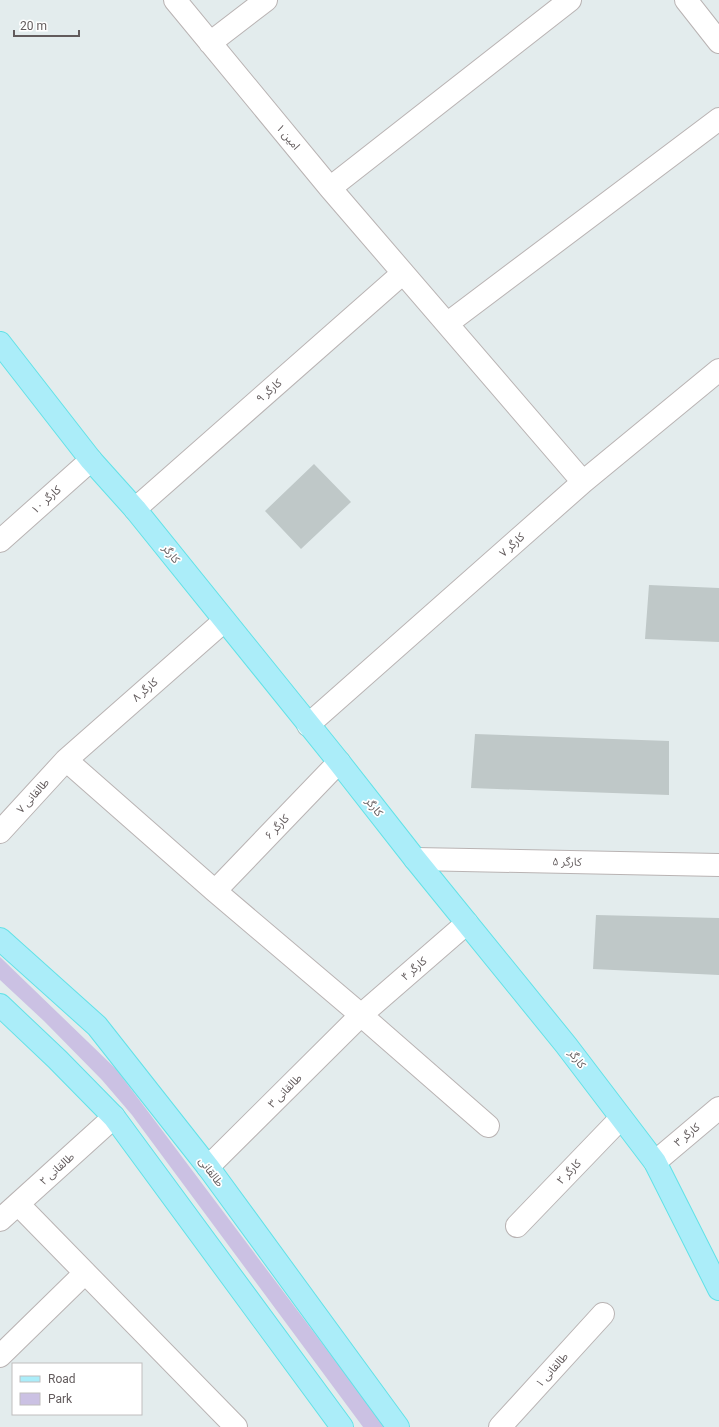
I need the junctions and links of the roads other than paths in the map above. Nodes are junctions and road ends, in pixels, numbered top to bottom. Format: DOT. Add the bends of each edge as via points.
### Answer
graph roads {
  1 [pos="175,0"];
  2 [pos="266,0"];
  3 [pos="686,0"];
  4 [pos="565,2"];
  5 [pos="719,42"];
  6 [pos="210,43"];
  7 [pos="719,119"];
  8 [pos="330,188"];
  9 [pos="403,273"];
  10 [pos="448,323"];
  11 [pos="0,343"];
  12 [pos="719,370"];
  13 [pos="91,460"];
  14 [pos="583,482"];
  15 [pos="135,509"];
  16 [pos="0,541"];
  17 [pos="224,621"];
  18 [pos="308,725"];
  19 [pos="66,760"];
  20 [pos="339,762"];
  21 [pos="0,832"];
  22 [pos="415,859"];
  23 [pos="719,865"];
  24 [pos="215,891"];
  25 [pos="467,923"];
  26 [pos="0,939"];
  27 [pos="0,1005"];
  28 [pos="362,1015"];
  29 [pos="719,1108"];
  30 [pos="114,1117"];
  31 [pos="621,1118"];
  32 [pos="488,1126"];
  33 [pos="655,1162"];
  34 [pos="208,1168"];
  35 [pos="18,1204"];
  36 [pos="0,1220"];
  37 [pos="517,1226"];
  38 [pos="85,1273"];
  39 [pos="719,1289"];
  40 [pos="603,1314"];
  41 [pos="0,1356"];
  42 [pos="236,1427"];
  43 [pos="342,1427"];
  44 [pos="398,1427"];
  45 [pos="500,1427"];
  1 -- 6 [label="street, امین ۱"];
  2 -- 6 [label="street"];
  3 -- 5 [label="street"];
  4 -- 8 [label="street"];
  6 -- 8 [label="street, امین ۱"];
  7 -- 10 [label="street"];
  8 -- 9 [label="street, امین ۱"];
  9 -- 10 [label="street, امین ۱"];
  9 -- 15 [label="street, کارگر ۹"];
  10 -- 14 [label="street, امین ۱"];
  11 -- 13 [label="main road, کارگر"];
  12 -- 14 [label="street, کارگر ۷"];
  13 -- 15 [label="main road, کارگر"];
  13 -- 16 [label="street, کارگر ۱۰"];
  14 -- 18 [label="street, کارگر ۷"];
  15 -- 17 [label="main road, کارگر"];
  17 -- 18 [label="main road, کارگر"];
  17 -- 19 [label="street, کارگر ۸"];
  18 -- 20 [label="main road, کارگر"];
  19 -- 21 [label="street, طالقانی ۷"];
  19 -- 24 [label="street"];
  20 -- 22 [label="main road, کارگر"];
  20 -- 24 [label="street, کارگر ۶"];
  22 -- 23 [label="street, کارگر ۵"];
  22 -- 25 [label="main road, کارگر"];
  24 -- 28 [label="street"];
  25 -- 28 [label="street, کارگر ۴"];
  25 -- 31 [label="main road, کارگر" via="566,1045"];
  26 -- 34 [label="main road, طالقانی" via="97,1026"];
  27 -- 30 [label="main road"];
  28 -- 32 [label="street"];
  28 -- 34 [label="street, طالقانی ۳"];
  29 -- 33 [label="street, کارگر ۳"];
  30 -- 35 [label="street, طالقانی ۲"];
  30 -- 43 [label="main road"];
  31 -- 33 [label="main road, کارگر"];
  31 -- 37 [label="street, کارگر ۲"];
  33 -- 39 [label="main road, کارگر"];
  34 -- 44 [label="main road, طالقانی"];
  35 -- 36 [label="street, طالقانی ۲"];
  35 -- 38 [label="street"];
  38 -- 41 [label="street"];
  38 -- 42 [label="street"];
  40 -- 45 [label="street, طالقانی ۱"];
}
